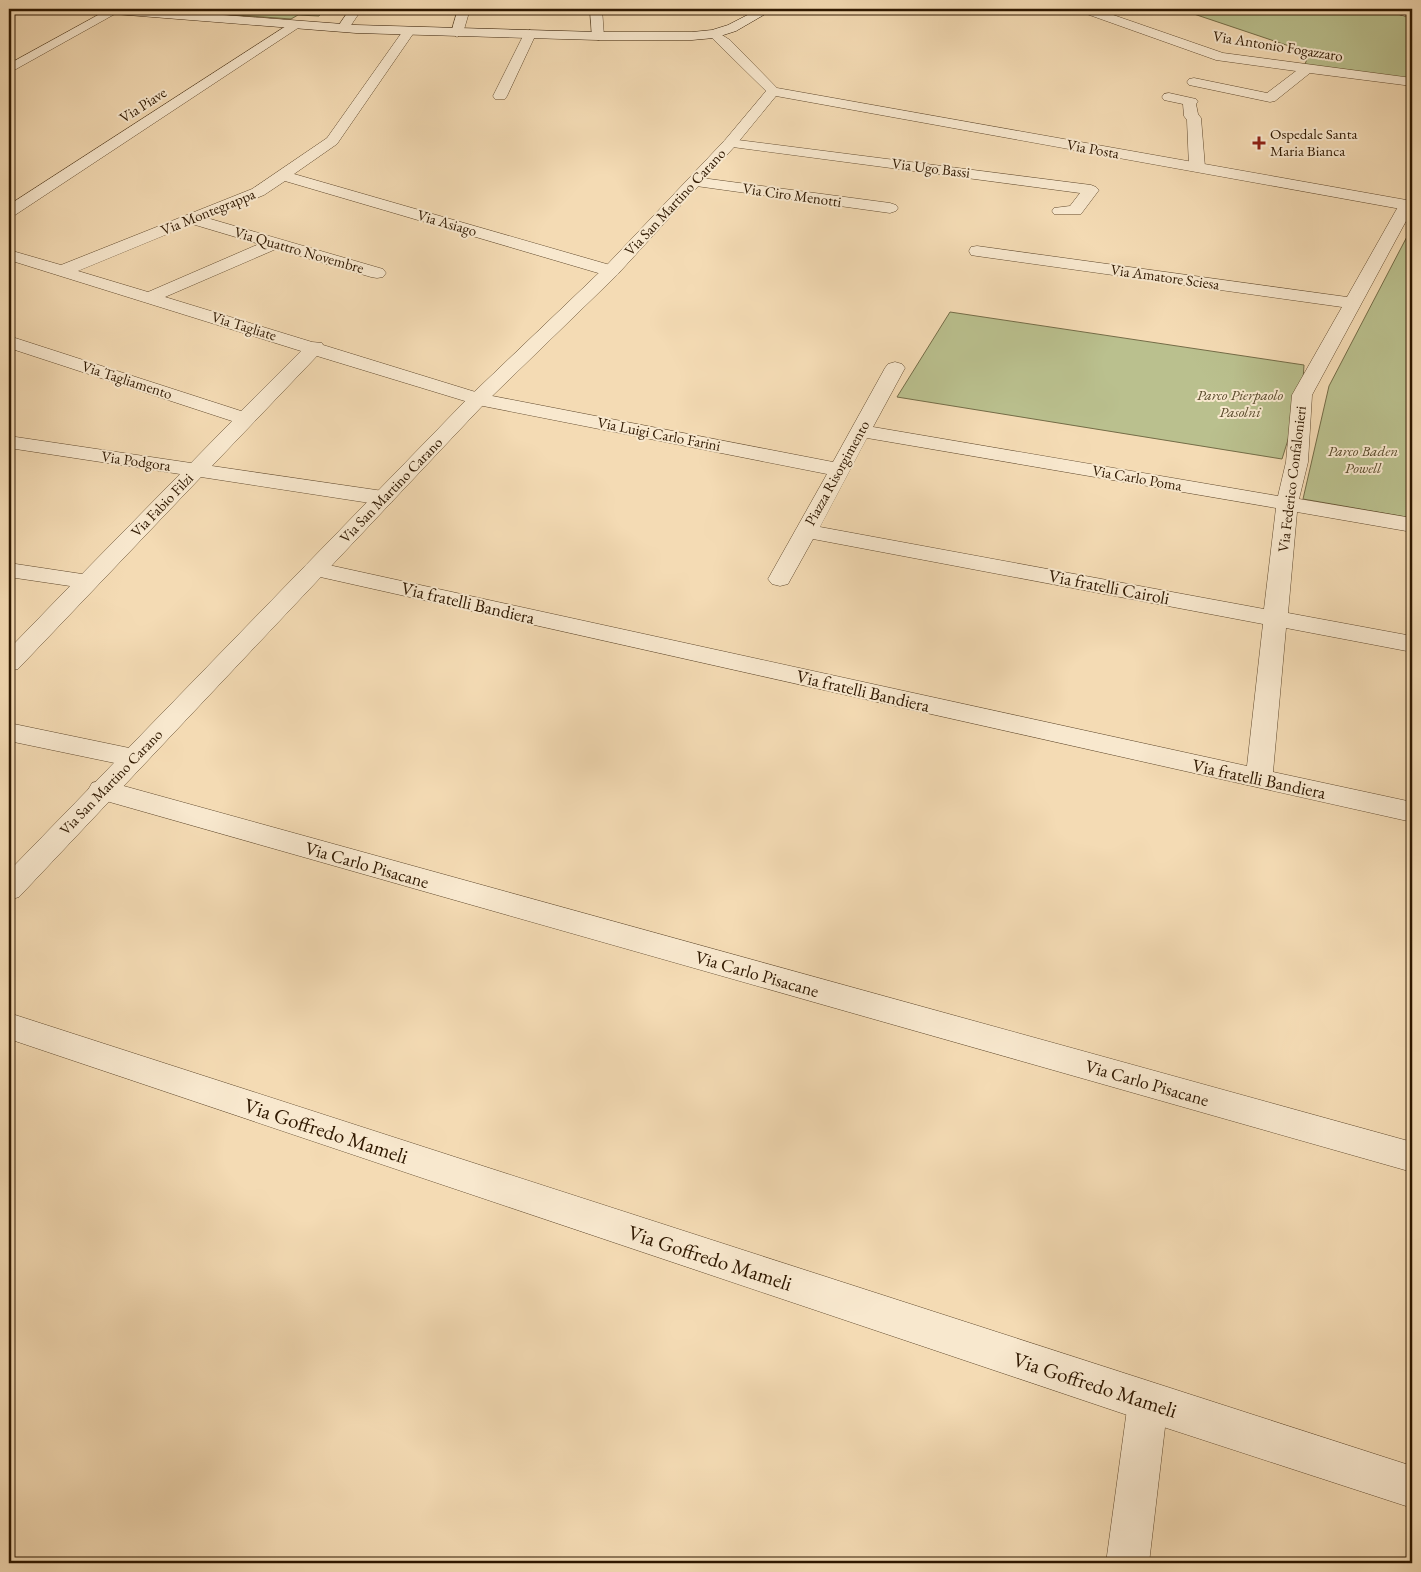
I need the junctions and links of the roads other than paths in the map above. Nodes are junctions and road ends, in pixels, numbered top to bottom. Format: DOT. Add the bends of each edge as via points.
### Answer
graph roads {
  1 [pos="102,9"];
  2 [pos="356,9"];
  3 [pos="464,9"];
  4 [pos="596,9"];
  5 [pos="768,9"];
  6 [pos="1085,9"];
  7 [pos="1394,9"];
  8 [pos="116,10"];
  9 [pos="1412,14"];
  10 [pos="294,25"];
  11 [pos="343,28"];
  12 [pos="410,31"];
  13 [pos="457,33"];
  14 [pos="530,34"];
  15 [pos="714,34"];
  16 [pos="598,36"];
  17 [pos="1183,44"];
  18 [pos="1221,57"];
  19 [pos="1308,68"];
  20 [pos="9,69"];
  21 [pos="1412,82"];
  22 [pos="1195,86"];
  23 [pos="773,91"];
  24 [pos="500,96"];
  25 [pos="1169,97"];
  26 [pos="730,143"];
  27 [pos="1197,167"];
  28 [pos="282,175"];
  29 [pos="694,182"];
  30 [pos="1409,205"];
  31 [pos="890,208"];
  32 [pos="1060,211"];
  33 [pos="9,212"];
  34 [pos="192,219"];
  35 [pos="275,243"];
  36 [pos="977,251"];
  37 [pos="9,254"];
  38 [pos="62,271"];
  39 [pos="611,271"];
  40 [pos="377,273"];
  41 [pos="149,298"];
  42 [pos="1353,303"];
  43 [pos="9,342"];
  44 [pos="315,348"];
  45 [pos="895,368"];
  46 [pos="478,399"];
  47 [pos="245,419"];
  48 [pos="861,430"];
  49 [pos="9,442"];
  50 [pos="196,470"];
  51 [pos="840,470"];
  52 [pos="383,498"];
  53 [pos="1287,503"];
  54 [pos="1412,524"];
  55 [pos="806,531"];
  56 [pos="314,569"];
  57 [pos="9,570"];
  58 [pos="780,579"];
  59 [pos="87,582"];
  60 [pos="1276,618"];
  61 [pos="1412,644"];
  62 [pos="9,663"];
  63 [pos="9,732"];
  64 [pos="134,758"];
  65 [pos="1259,779"];
  66 [pos="102,790"];
  67 [pos="1412,812"];
  68 [pos="9,889"];
  69 [pos="9,1026"];
  70 [pos="1412,1157"];
  71 [pos="1148,1402"];
  72 [pos="1412,1488"];
  73 [pos="1127,1563"];
  1 -- 8 [label="street"];
  2 -- 11 [label="street"];
  3 -- 13 [label="street"];
  4 -- 16 [label="street"];
  5 -- 15 [label="street"];
  6 -- 17 [label="street, Via Antonio Fogazzaro"];
  7 -- 9 [label="street"];
  8 -- 10 [label="street"];
  8 -- 20 [label="street"];
  10 -- 11 [label="street"];
  10 -- 33 [label="street, Via Piave"];
  11 -- 12 [label="street"];
  12 -- 13 [label="street"];
  12 -- 28 [label="street, Via Montegrappa" via="332,141"];
  13 -- 14 [label="street"];
  14 -- 16 [label="street"];
  14 -- 24 [label="street"];
  15 -- 16 [label="street"];
  15 -- 23 [label="street"];
  17 -- 18 [label="street, Via Antonio Fogazzaro"];
  17 -- 22 [label="street" via="1188,48"];
  18 -- 19 [label="street, Via Antonio Fogazzaro"];
  18 -- 22 [label="street" via="1202,59"];
  19 -- 21 [label="street, Via Antonio Fogazzaro"];
  19 -- 22 [label="street" via="1270,98"];
  22 -- 25 [label="street"];
  22 -- 27 [label="street"];
  23 -- 26 [label="street, Via San Martino Carano"];
  23 -- 27 [label="street, Via Posta"];
  26 -- 29 [label="street, Via San Martino Carano"];
  26 -- 32 [label="street, Via Ugo Bassi" via="1091,190 1075,211"];
  27 -- 30 [label="street, Via Posta"];
  28 -- 34 [label="street, Via Montegrappa" via="258,192"];
  28 -- 39 [label="street, Via Asiago"];
  29 -- 31 [label="street, Via Ciro Menotti"];
  29 -- 39 [label="street, Via San Martino Carano"];
  30 -- 42 [label="street, Via Federico Confalonieri"];
  34 -- 35 [label="street, Via Quattro Novembre"];
  34 -- 38 [label="street, Via Montegrappa"];
  35 -- 40 [label="street, Via Quattro Novembre"];
  35 -- 41 [label="street"];
  36 -- 42 [label="street, Via Amatore Sciesa"];
  37 -- 38 [label="street, Via Tagliate"];
  38 -- 41 [label="street, Via Tagliate"];
  39 -- 46 [label="street, Via San Martino Carano"];
  41 -- 44 [label="street, Via Tagliate"];
  42 -- 53 [label="street, Via Federico Confalonieri" via="1302,395 1297,462"];
  43 -- 47 [label="street, Via Tagliamento"];
  44 -- 46 [label="street, Via Tagliate"];
  44 -- 47 [label="street, Via Fabio Filzi"];
  45 -- 48 [label="street, Piazza Risorgimento"];
  46 -- 51 [label="street, Via Luigi Carlo Farini"];
  46 -- 52 [label="street, Via San Martino Carano"];
  47 -- 50 [label="street, Via Fabio Filzi"];
  48 -- 51 [label="street, Piazza Risorgimento"];
  48 -- 53 [label="street, Via Carlo Poma"];
  49 -- 50 [label="street, Via Podgora"];
  50 -- 52 [label="street, Via Podgora"];
  50 -- 59 [label="street, Via Fabio Filzi"];
  51 -- 55 [label="street, Piazza Risorgimento"];
  52 -- 56 [label="street, Via San Martino Carano"];
  53 -- 54 [label="street, Via Carlo Poma"];
  53 -- 60 [label="street, Via Federico Confalonieri"];
  55 -- 58 [label="street, Piazza Risorgimento"];
  55 -- 60 [label="street, Via fratelli Cairoli"];
  56 -- 64 [label="street, Via San Martino Carano"];
  56 -- 65 [label="street, Via fratelli Bandiera"];
  57 -- 59 [label="street"];
  59 -- 62 [label="street, Via Fabio Filzi"];
  60 -- 61 [label="street, Via fratelli Cairoli"];
  60 -- 65 [label="street, Via Federico Confalonieri"];
  63 -- 64 [label="street"];
  64 -- 66 [label="street, Via San Martino Carano"];
  65 -- 67 [label="street, Via fratelli Bandiera"];
  66 -- 68 [label="street, Via San Martino Carano"];
  66 -- 70 [label="street, Via Carlo Pisacane"];
  69 -- 71 [label="street, Via Goffredo Mameli"];
  71 -- 72 [label="street, Via Goffredo Mameli"];
  71 -- 73 [label="street"];
}
